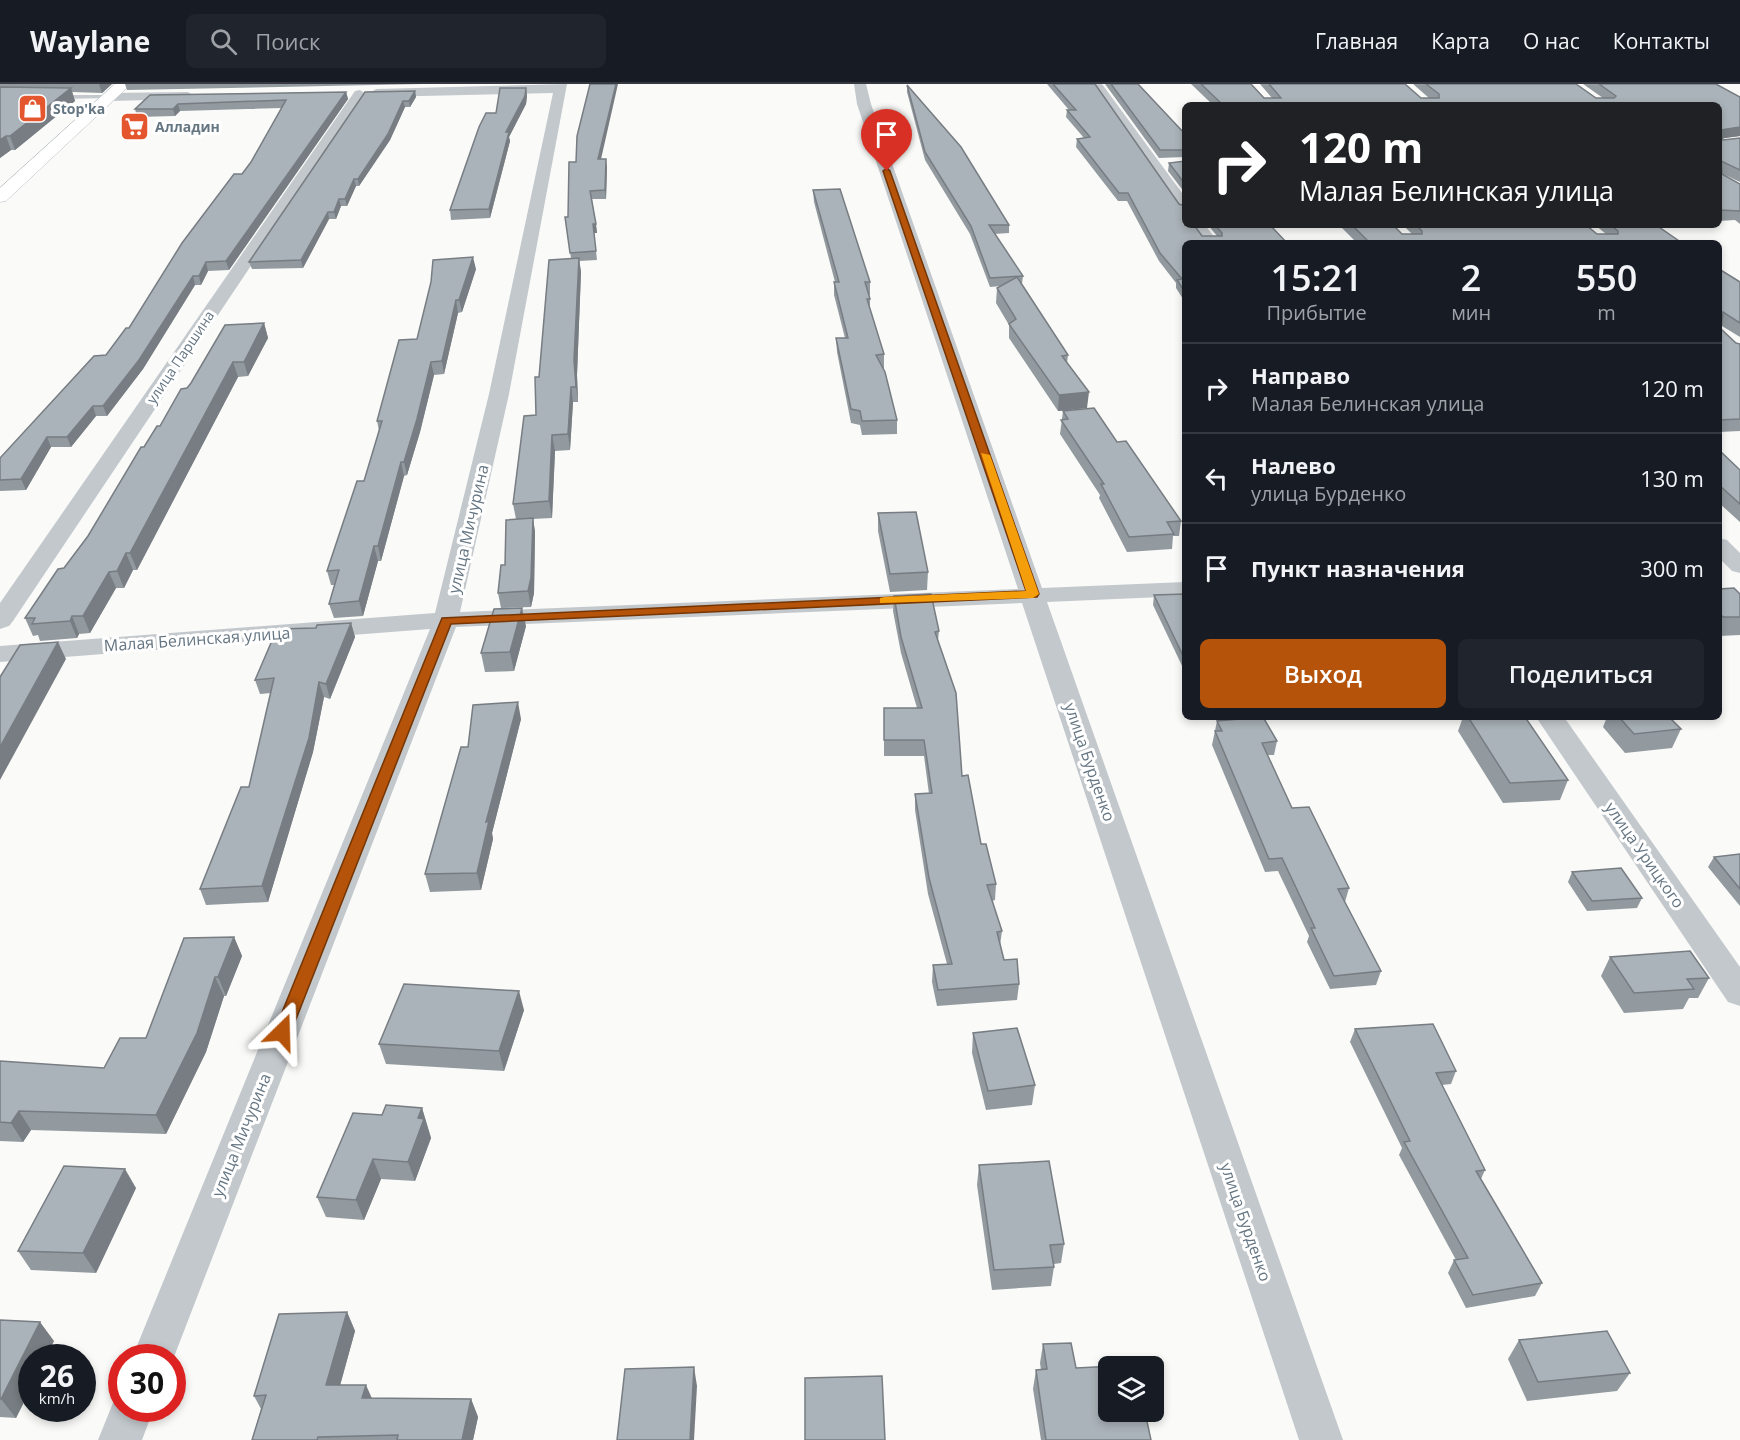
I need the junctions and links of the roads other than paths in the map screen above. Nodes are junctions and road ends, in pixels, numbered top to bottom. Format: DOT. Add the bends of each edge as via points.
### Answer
graph roads {
  1 [pos="124,84"];
  2 [pos="860,84"];
  3 [pos="1096,84"];
  4 [pos="560,86"];
  5 [pos="205,96"];
  6 [pos="45,97"];
  7 [pos="110,97"];
  8 [pos="1175,164"];
  9 [pos="1154,165"];
  10 [pos="0,197"];
  11 [pos="1182,204"];
  12 [pos="1722,548"];
  13 [pos="1740,566"];
  14 [pos="1722,567"];
  15 [pos="1182,589"];
  16 [pos="1033,594"];
  17 [pos="446,620"];
  18 [pos="0,621"];
  19 [pos="0,654"];
  20 [pos="1552,720"];
  21 [pos="1740,993"];
  22 [pos="159,1344"];
  23 [pos="127,1422"];
  24 [pos="120,1440"];
  25 [pos="1321,1440"];
  1 -- 7 [label="main road"];
  2 -- 16 [label="street, улица Бурденко"];
  3 -- 9 [label="street"];
  4 -- 17 [label="street, улица Мичурина" via="499,394"];
  4 -- 18 [label="street, улица Паршина" via="355,94"];
  5 -- 7 [label="street"];
  6 -- 7 [label="lane"];
  7 -- 10 [label="main road"];
  8 -- 9 [label="street"];
  9 -- 11 [label="street"];
  12 -- 13 [label="street"];
  13 -- 14 [label="street"];
  15 -- 16 [label="street, Малая Белинская улица"];
  16 -- 17 [label="street, Малая Белинская улица"];
  16 -- 25 [label="street, улица Бурденко"];
  17 -- 19 [label="street, Малая Белинская улица"];
  17 -- 22 [label="street, улица Мичурина"];
  20 -- 21 [label="street, улица Урицкого"];
  23 -- 24 [label="street"];
}
